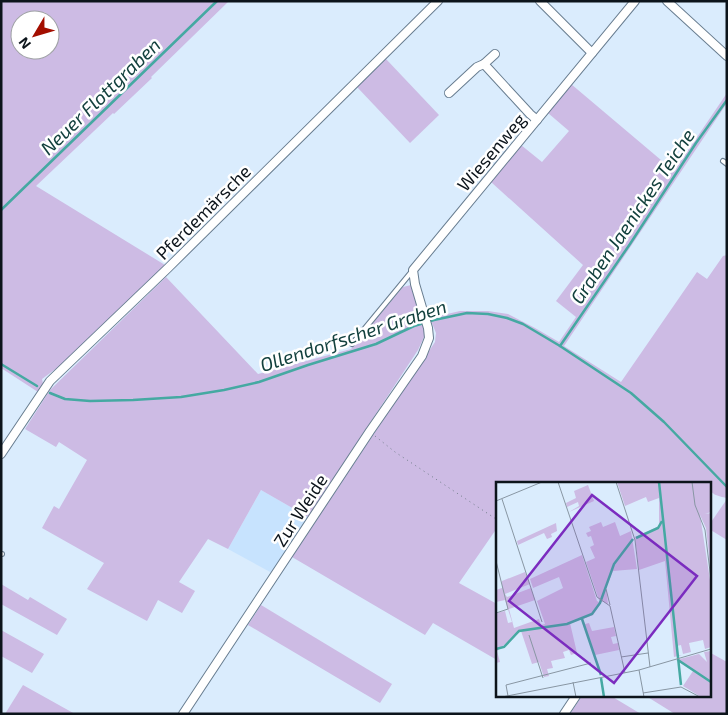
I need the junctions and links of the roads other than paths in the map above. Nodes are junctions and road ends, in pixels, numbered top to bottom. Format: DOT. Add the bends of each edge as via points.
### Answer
graph roads {
  1 [pos="438,1"];
  2 [pos="540,1"];
  3 [pos="635,1"];
  4 [pos="666,1"];
  5 [pos="592,53"];
  6 [pos="495,54"];
  7 [pos="727,56"];
  8 [pos="484,64"];
  9 [pos="449,93"];
  10 [pos="537,120"];
  11 [pos="413,270"];
  12 [pos="352,344"];
  13 [pos="1,454"];
  14 [pos="575,698"];
  15 [pos="183,714"];
  16 [pos="564,714"];
  1 -- 13 [label="street, Pferdemärsche" via="50,381"];
  2 -- 5 [label="street"];
  3 -- 5 [label="street, Wiesenweg"];
  4 -- 7 [label="street"];
  5 -- 10 [label="street, Wiesenweg"];
  6 -- 8 [label="street"];
  8 -- 9 [label="street"];
  8 -- 10 [label="street"];
  10 -- 11 [label="street, Wiesenweg"];
  11 -- 12 [label="lane, Wiesenweg"];
  11 -- 15 [label="street, Zur Weide" via="428,328 422,356"];
  14 -- 16 [label="street"];
}
